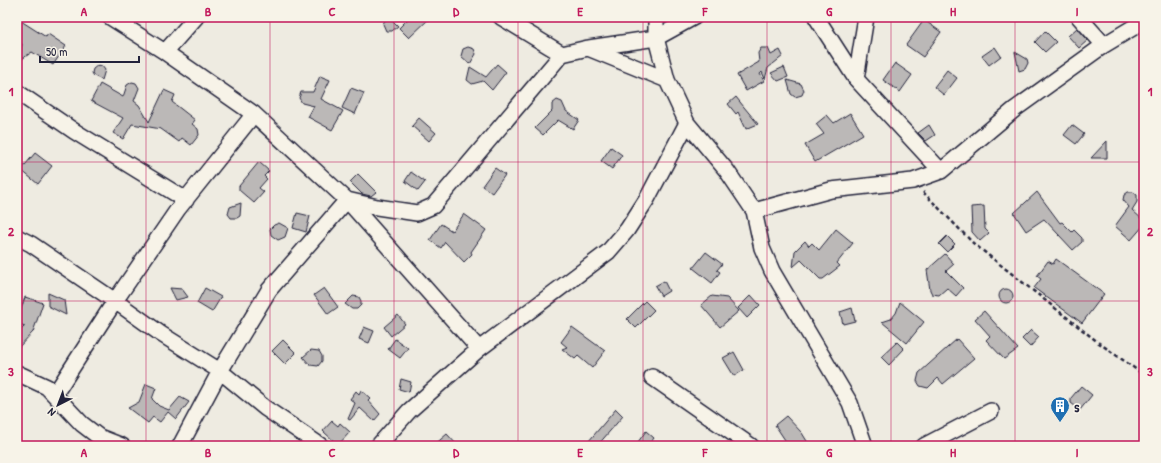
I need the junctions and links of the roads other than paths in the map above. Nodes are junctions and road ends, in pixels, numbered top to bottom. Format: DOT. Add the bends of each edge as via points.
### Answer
graph roads {
  1 [pos="110,17"];
  2 [pos="196,17"];
  3 [pos="501,17"];
  4 [pos="656,17"];
  5 [pos="694,17"];
  6 [pos="816,17"];
  7 [pos="866,17"];
  8 [pos="1079,17"];
  9 [pos="1144,22"];
  10 [pos="656,38"];
  11 [pos="1104,45"];
  12 [pos="588,48"];
  13 [pos="165,52"];
  14 [pos="562,54"];
  15 [pos="856,79"];
  16 [pos="667,80"];
  17 [pos="17,92"];
  18 [pos="254,114"];
  19 [pos="687,123"];
  20 [pos="941,171"];
  21 [pos="186,200"];
  22 [pos="347,200"];
  23 [pos="754,211"];
  24 [pos="17,237"];
  25 [pos="115,301"];
  26 [pos="479,349"];
  27 [pos="220,371"];
  28 [pos="17,373"];
  29 [pos="652,377"];
  30 [pos="55,394"];
  31 [pos="991,411"];
  32 [pos="122,446"];
  33 [pos="180,446"];
  34 [pos="321,446"];
  35 [pos="378,446"];
  36 [pos="752,446"];
  37 [pos="865,446"];
  38 [pos="924,446"];
  1 -- 13 [label="street"];
  2 -- 13 [label="street"];
  3 -- 14 [label="street"];
  4 -- 10 [label="street"];
  5 -- 10 [label="street"];
  6 -- 15 [label="street"];
  7 -- 15 [label="street"];
  8 -- 11 [label="street"];
  9 -- 11 [label="street"];
  10 -- 12 [label="street"];
  10 -- 16 [label="street"];
  11 -- 20 [label="street" via="1015,109"];
  12 -- 14 [label="street"];
  12 -- 16 [label="street"];
  13 -- 18 [label="street"];
  14 -- 22 [label="street" via="433,206 417,213"];
  15 -- 20 [label="street"];
  16 -- 19 [label="street"];
  17 -- 21 [label="street" via="74,131"];
  18 -- 21 [label="street"];
  18 -- 22 [label="street"];
  19 -- 23 [label="street" via="727,171"];
  19 -- 26 [label="street" via="647,199 627,230 608,252"];
  20 -- 23 [label="street" via="913,181 831,190"];
  21 -- 25 [label="street"];
  22 -- 26 [label="street"];
  22 -- 27 [label="street" via="269,290"];
  23 -- 37 [label="street" via="762,248 772,271 850,403"];
  24 -- 25 [label="street"];
  25 -- 27 [label="street"];
  25 -- 30 [label="street"];
  26 -- 35 [label="street" via="409,411"];
  27 -- 33 [label="street"];
  27 -- 34 [label="street" via="265,408"];
  28 -- 30 [label="street" via="47,386"];
  29 -- 36 [label="street"];
  30 -- 32 [label="street" via="82,424 99,437"];
  31 -- 38 [label="street"];
}
